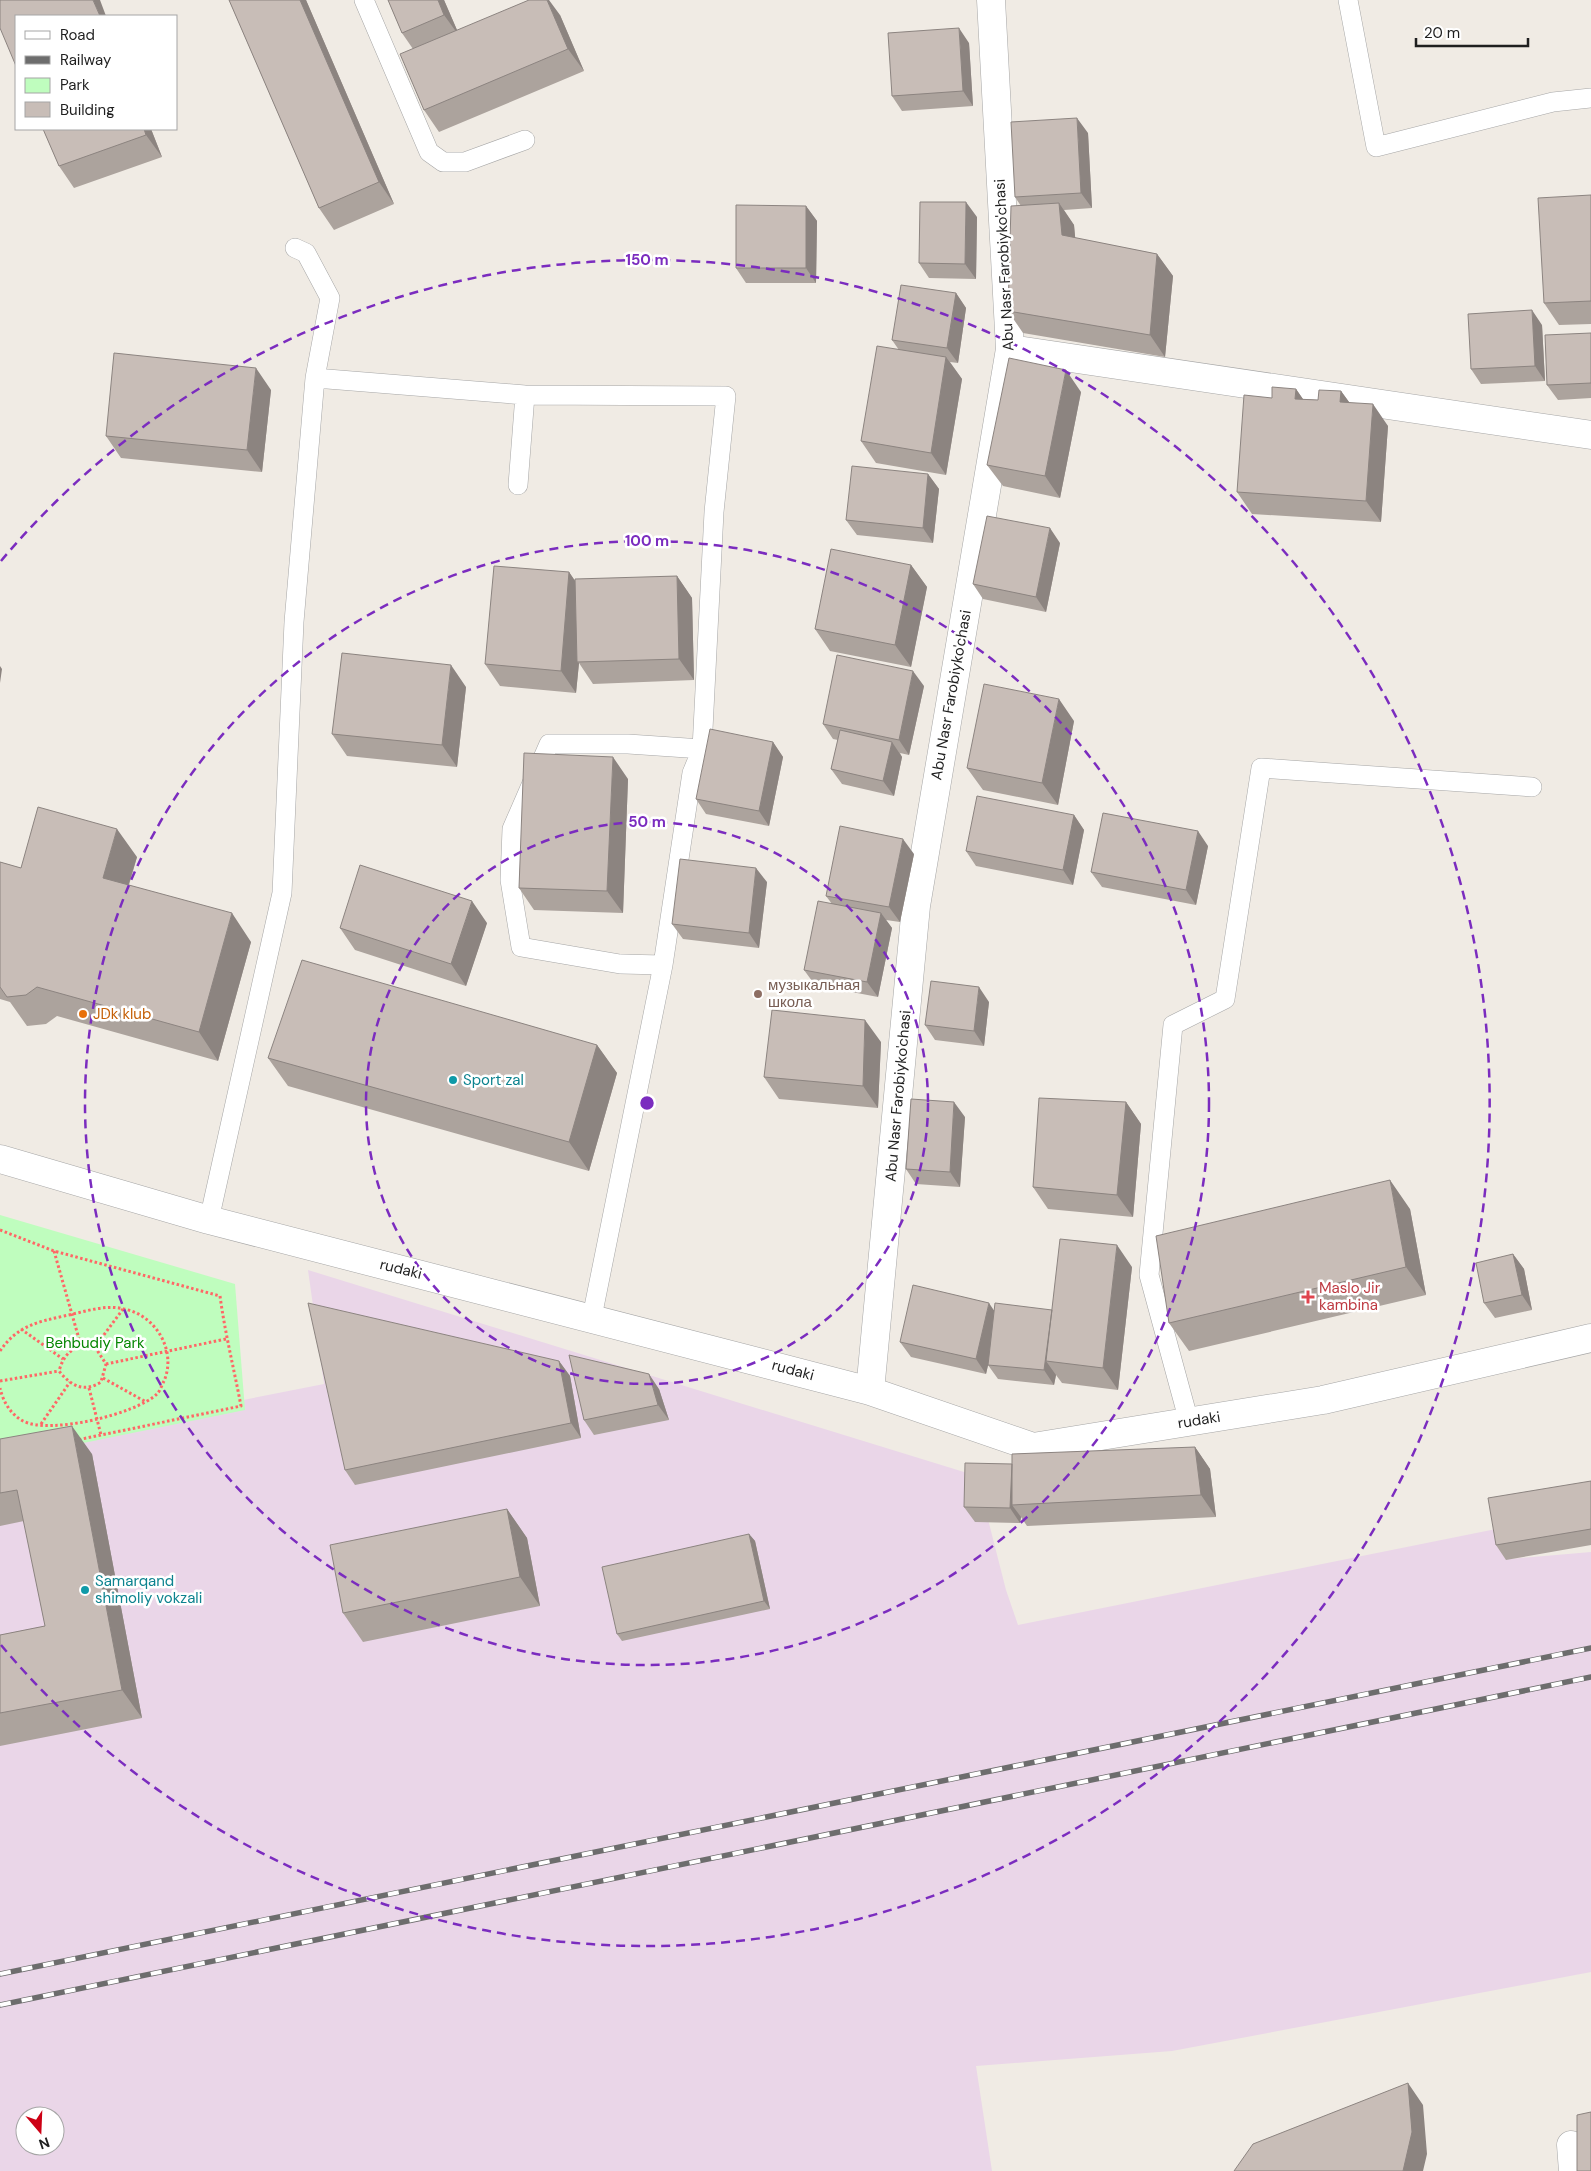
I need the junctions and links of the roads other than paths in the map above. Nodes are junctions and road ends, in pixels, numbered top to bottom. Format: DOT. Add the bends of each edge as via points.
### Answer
graph roads {
  1 [pos="364,0"];
  2 [pos="991,0"];
  3 [pos="1348,0"];
  4 [pos="1591,98"];
  5 [pos="524,140"];
  6 [pos="295,248"];
  7 [pos="1010,349"];
  8 [pos="315,378"];
  9 [pos="526,395"];
  10 [pos="1591,435"];
  11 [pos="518,485"];
  12 [pos="702,749"];
  13 [pos="1532,787"];
  14 [pos="662,964"];
  15 [pos="0,1159"];
  16 [pos="209,1220"];
  17 [pos="592,1317"];
  18 [pos="1591,1338"];
  19 [pos="870,1391"];
  20 [pos="1189,1422"];
  1 -- 5 [label="lane" via="429,152 443,162 465,162"];
  2 -- 7 [label="street, Abu Nasr Farobiyko'chasi"];
  3 -- 4 [label="lane" via="1376,147 1553,102"];
  6 -- 8 [label="lane" via="306,253 330,298"];
  7 -- 10 [label="street"];
  7 -- 19 [label="street, Abu Nasr Farobiyko'chasi" via="916,906"];
  8 -- 9 [label="lane"];
  8 -- 16 [label="lane" via="294,622 282,893"];
  9 -- 11 [label="lane"];
  9 -- 12 [label="lane" via="726,396 714,512"];
  12 -- 14 [label="lane" via="692,773"];
  12 -- 14 [label="lane" via="628,744 549,744 512,829 510,880 521,947 620,964"];
  13 -- 20 [label="lane" via="1261,768 1225,999 1173,1026 1149,1275"];
  14 -- 17 [label="lane"];
  15 -- 16 [label="street, rudaki"];
  16 -- 17 [label="street, rudaki"];
  17 -- 19 [label="street, rudaki"];
  18 -- 20 [label="street, rudaki" via="1323,1400"];
  19 -- 20 [label="street, rudaki" via="1033,1447"];
}
